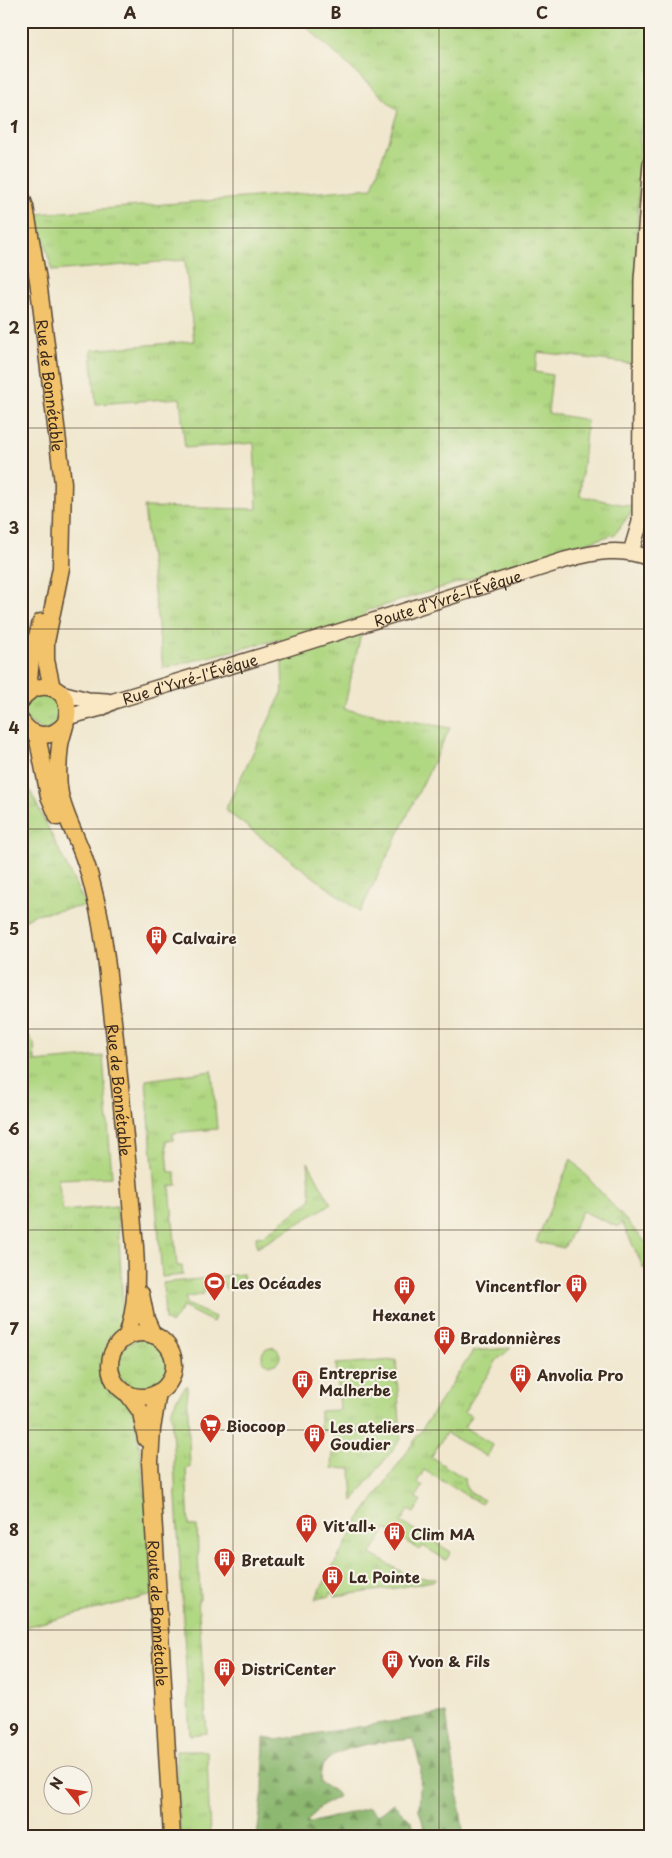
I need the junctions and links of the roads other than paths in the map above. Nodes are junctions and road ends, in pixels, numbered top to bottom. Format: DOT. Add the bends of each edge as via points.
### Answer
graph roads {
  1 [pos="651,163"];
  2 [pos="21,196"];
  3 [pos="60,548"];
  4 [pos="631,552"];
  5 [pos="651,559"];
  6 [pos="266,655"];
  7 [pos="56,691"];
  8 [pos="23,697"];
  9 [pos="114,701"];
  10 [pos="66,720"];
  11 [pos="26,727"];
  12 [pos="98,909"];
  13 [pos="136,1272"];
  14 [pos="153,1335"];
  15 [pos="126,1338"];
  16 [pos="158,1392"];
  17 [pos="128,1394"];
  18 [pos="150,1462"];
  19 [pos="172,1837"];
  1 -- 4 [label="street" via="642,280 640,522"];
  2 -- 3 [label="main road, Rue de Bonnétable" via="38,280 54,400 63,483"];
  3 -- 7 [label="main road" via="61,568 46,642 46,660"];
  3 -- 8 [label="main road"];
  4 -- 5 [label="street, Route d'Yvré-l'Évêque"];
  4 -- 6 [label="street, Route d'Yvré-l'Évêque" via="605,551 565,560"];
  6 -- 9 [label="street, Rue d'Yvré-l'Évêque"];
  7 -- 8 [label="main road" via="44,686"];
  7 -- 9 [label="street" via="88,700"];
  7 -- 10 [label="main road" via="67,704"];
  9 -- 10 [label="street"];
  10 -- 11 [label="main road" via="61,729 50,735"];
  10 -- 12 [label="main road" via="58,762 60,794 85,861"];
  11 -- 12 [label="main road" via="49,796"];
  12 -- 13 [label="main road, Rue de Bonnétable" via="118,1065"];
  13 -- 14 [label="main road" via="146,1319"];
  13 -- 15 [label="main road" via="134,1318"];
  14 -- 15 [label="main road" via="140,1333"];
  14 -- 16 [label="main road" via="167,1346 174,1363 170,1380"];
  15 -- 17 [label="main road" via="115,1348 110,1365 114,1380"];
  16 -- 17 [label="main road" via="143,1397"];
  16 -- 18 [label="main road, Route de Bonnétable"];
  17 -- 18 [label="main road" via="141,1412"];
  18 -- 19 [label="main road, Route de Bonnétable"];
}
